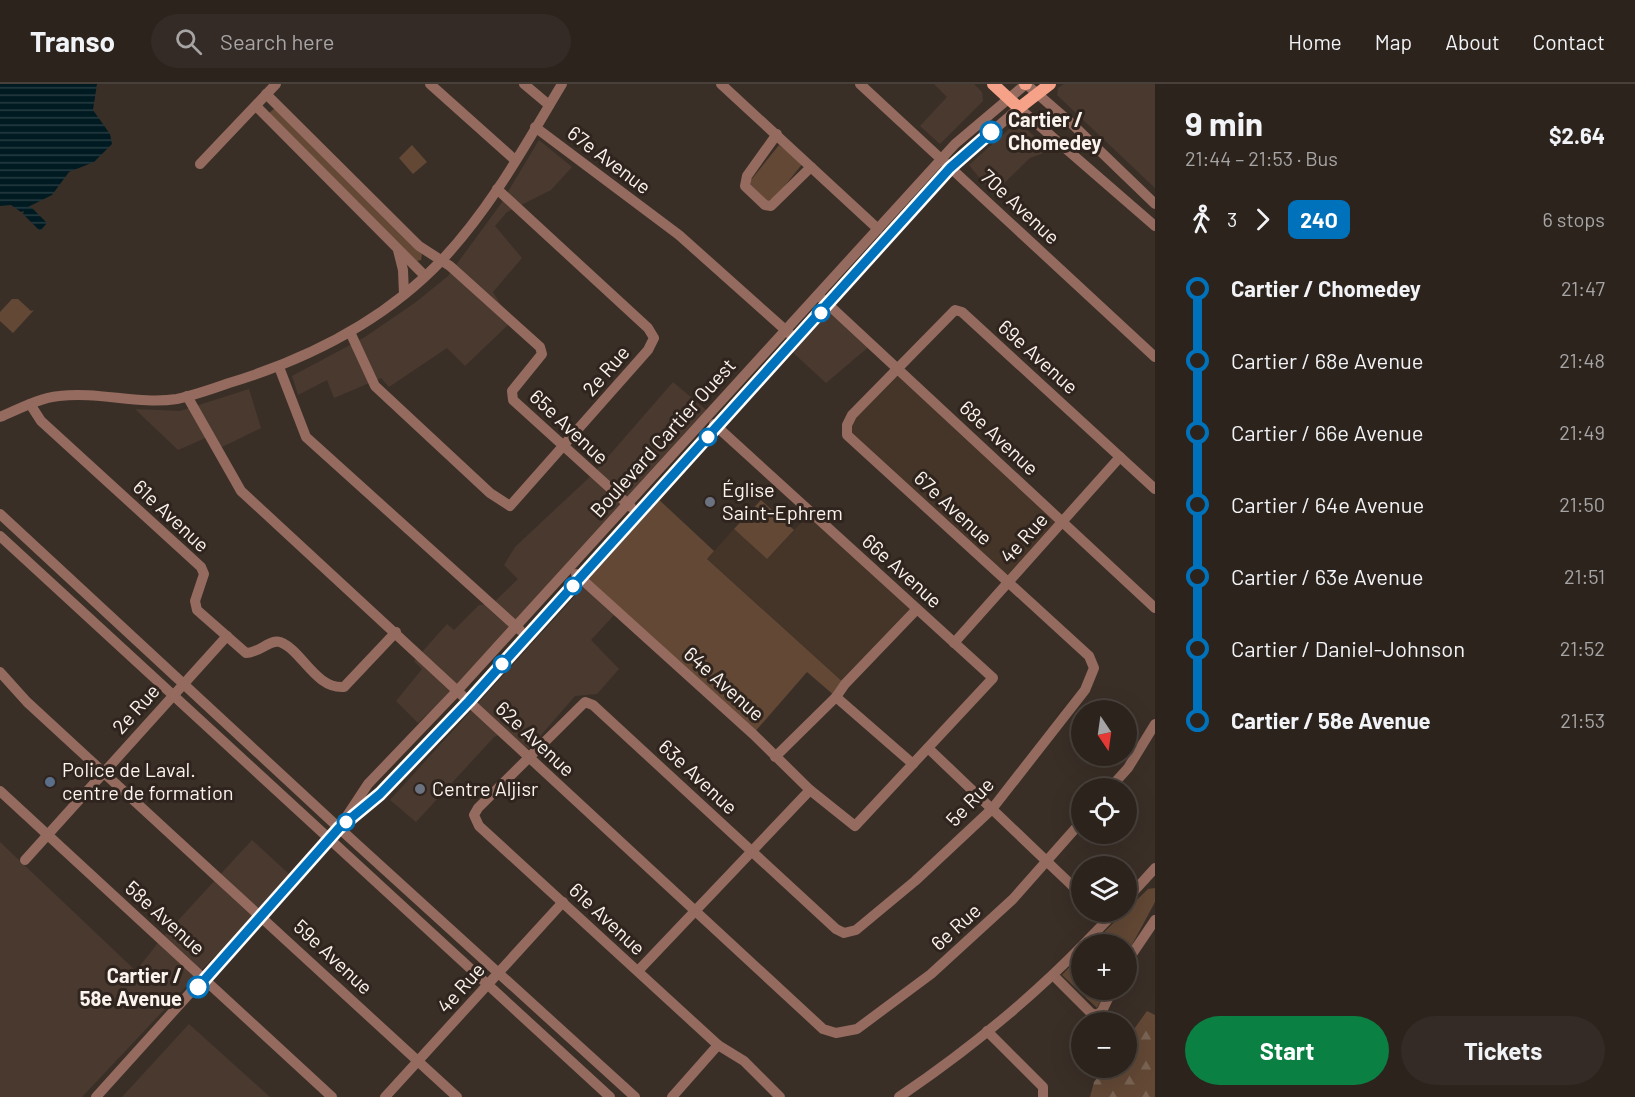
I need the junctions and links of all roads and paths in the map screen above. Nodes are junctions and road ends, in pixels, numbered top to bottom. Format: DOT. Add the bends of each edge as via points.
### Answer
graph roads {
  1 [pos="276,84"];
  2 [pos="430,84"];
  3 [pos="524,84"];
  4 [pos="562,84"];
  5 [pos="721,84"];
  6 [pos="860,84"];
  7 [pos="993,84"];
  8 [pos="1026,84"];
  9 [pos="1050,84"];
  10 [pos="266,94"];
  11 [pos="1037,94"];
  12 [pos="1008,97"];
  13 [pos="549,105"];
  14 [pos="255,106"];
  15 [pos="1019,108"];
  16 [pos="535,127"];
  17 [pos="777,134"];
  18 [pos="941,159"];
  19 [pos="515,160"];
  20 [pos="200,164"];
  21 [pos="811,167"];
  22 [pos="950,168"];
  23 [pos="497,189"];
  24 [pos="1155,204"];
  25 [pos="1155,226"];
  26 [pos="878,229"];
  27 [pos="397,247"];
  28 [pos="442,260"];
  29 [pos="425,276"];
  30 [pos="404,294"];
  31 [pos="818,295"];
  32 [pos="829,305"];
  33 [pos="786,330"];
  34 [pos="350,332"];
  35 [pos="796,340"];
  36 [pos="1155,357"];
  37 [pos="279,367"];
  38 [pos="897,367"];
  39 [pos="187,396"];
  40 [pos="30,404"];
  41 [pos="0,417"];
  42 [pos="706,417"];
  43 [pos="717,427"];
  44 [pos="563,447"];
  45 [pos="1120,457"];
  46 [pos="1155,489"];
  47 [pos="628,504"];
  48 [pos="639,513"];
  49 [pos="0,514"];
  50 [pos="1062,522"];
  51 [pos="0,536"];
  52 [pos="35,546"];
  53 [pos="23,557"];
  54 [pos="569,568"];
  55 [pos="581,578"];
  56 [pos="1008,583"];
  57 [pos="1155,608"];
  58 [pos="917,609"];
  59 [pos="115,621"];
  60 [pos="516,626"];
  61 [pos="104,632"];
  62 [pos="396,632"];
  63 [pos="226,636"];
  64 [pos="526,636"];
  65 [pos="954,643"];
  66 [pos="1094,668"];
  67 [pos="0,672"];
  68 [pos="183,684"];
  69 [pos="457,691"];
  70 [pos="173,696"];
  71 [pos="836,697"];
  72 [pos="469,701"];
  73 [pos="1155,724"];
  74 [pos="928,748"];
  75 [pos="528,757"];
  76 [pos="775,757"];
  77 [pos="913,764"];
  78 [pos="273,767"];
  79 [pos="103,772"];
  80 [pos="1119,778"];
  81 [pos="263,779"];
  82 [pos="810,790"];
  83 [pos="0,791"];
  84 [pos="992,809"];
  85 [pos="339,828"];
  86 [pos="47,834"];
  87 [pos="1071,834"];
  88 [pos="329,839"];
  89 [pos="752,852"];
  90 [pos="24,860"];
  91 [pos="1047,862"];
  92 [pos="1153,874"];
  93 [pos="1071,885"];
  94 [pos="1137,889"];
  95 [pos="563,902"];
  96 [pos="421,903"];
  97 [pos="695,911"];
  98 [pos="411,914"];
  99 [pos="261,916"];
  100 [pos="1155,920"];
  101 [pos="1101,922"];
  102 [pos="844,933"];
  103 [pos="1092,934"];
  104 [pos="1137,947"];
  105 [pos="1071,957"];
  106 [pos="638,971"];
  107 [pos="498,973"];
  108 [pos="1053,975"];
  109 [pos="205,979"];
  110 [pos="488,985"];
  111 [pos="1071,993"];
  112 [pos="1078,1000"];
  113 [pos="1107,1000"];
  114 [pos="987,1031"];
  115 [pos="836,1033"];
  116 [pos="718,1046"];
  117 [pos="581,1047"];
  118 [pos="570,1060"];
  119 [pos="418,1061"];
  120 [pos="96,1097"];
  121 [pos="332,1097"];
  122 [pos="385,1097"];
  123 [pos="457,1097"];
  124 [pos="610,1097"];
  125 [pos="635,1097"];
  126 [pos="672,1097"];
  127 [pos="780,1097"];
  128 [pos="899,1097"];
  129 [pos="1042,1097"];
  1 -- 10 [label="street"];
  2 -- 19 [label="street"];
  3 -- 13 [label="street"];
  4 -- 13 [label="street"];
  5 -- 17 [label="street"];
  6 -- 18 [label="street, 70e Avenue"];
  7 -- 12 [label="main road"];
  8 -- 11 [label="street"];
  8 -- 12 [label="street, Boulevard Cartier Ouest"];
  9 -- 11 [label="main road"];
  10 -- 14 [label="street"];
  10 -- 28 [label="street" via="419,246"];
  11 -- 15 [label="main road"];
  11 -- 24 [label="street"];
  12 -- 15 [label="main road"];
  12 -- 18 [label="street, Boulevard Cartier Ouest"];
  13 -- 16 [label="street"];
  14 -- 20 [label="street"];
  14 -- 27 [label="street"];
  15 -- 22 [label="street, Boulevard Cartier Ouest"];
  15 -- 25 [label="street"];
  16 -- 19 [label="street"];
  16 -- 33 [label="street, 67e Avenue" via="679,235"];
  17 -- 21 [label="street"];
  17 -- 21 [label="street" via="747,176 745,186 771,206"];
  18 -- 22 [label="street, 70e Avenue"];
  18 -- 26 [label="street, Boulevard Cartier Ouest"];
  19 -- 23 [label="street"];
  21 -- 26 [label="street"];
  22 -- 32 [label="street, Boulevard Cartier Ouest"];
  22 -- 36 [label="street, 70e Avenue"];
  23 -- 28 [label="street"];
  23 -- 44 [label="street, 2e Rue" via="648,328 654,338 648,350"];
  26 -- 31 [label="street, Boulevard Cartier Ouest"];
  27 -- 29 [label="street"];
  27 -- 30 [label="street"];
  28 -- 29 [label="street"];
  28 -- 44 [label="street, 65e Avenue" via="540,347 542,354 512,391 513,400"];
  29 -- 30 [label="street"];
  30 -- 34 [label="street"];
  31 -- 32 [label="street, 68e Avenue"];
  31 -- 33 [label="street, Boulevard Cartier Ouest"];
  32 -- 35 [label="street, Boulevard Cartier Ouest"];
  32 -- 38 [label="street, 68e Avenue"];
  33 -- 35 [label="street, 67e Avenue"];
  33 -- 42 [label="street, Boulevard Cartier Ouest"];
  34 -- 37 [label="street"];
  34 -- 44 [label="street, 2e Rue" via="377,389 490,493 510,506"];
  35 -- 43 [label="street, Boulevard Cartier Ouest"];
  37 -- 39 [label="street"];
  37 -- 60 [label="street" via="306,436"];
  38 -- 45 [label="street, 69e Avenue" via="949,314 962,312"];
  38 -- 50 [label="street, 68e Avenue"];
  38 -- 56 [label="street, 67e Avenue" via="852,416 847,435"];
  39 -- 40 [label="street" via="149,401 67,395"];
  39 -- 62 [label="street, 62e Avenue" via="241,491"];
  40 -- 41 [label="street"];
  40 -- 63 [label="street, 61e Avenue" via="41,421 201,567 204,574 195,601 197,610"];
  42 -- 43 [label="street, 66e Avenue"];
  42 -- 47 [label="street, Boulevard Cartier Ouest"];
  43 -- 48 [label="street, Boulevard Cartier Ouest"];
  43 -- 58 [label="street, 66e Avenue"];
  44 -- 47 [label="street, 65e Avenue"];
  45 -- 46 [label="street, 69e Avenue"];
  45 -- 50 [label="street, 4e Rue"];
  47 -- 48 [label="street, 65e Avenue"];
  47 -- 54 [label="street, Boulevard Cartier Ouest"];
  48 -- 55 [label="street, Boulevard Cartier Ouest"];
  49 -- 52 [label="street"];
  50 -- 56 [label="street, 4e Rue"];
  50 -- 57 [label="street, 68e Avenue"];
  51 -- 53 [label="street"];
  52 -- 53 [label="street"];
  52 -- 59 [label="street"];
  53 -- 61 [label="street"];
  54 -- 55 [label="street, 64e Avenue"];
  54 -- 60 [label="street, Boulevard Cartier Ouest"];
  55 -- 64 [label="street, Boulevard Cartier Ouest"];
  55 -- 76 [label="street, 64e Avenue"];
  56 -- 65 [label="street, 4e Rue"];
  56 -- 66 [label="street, 67e Avenue" via="1089,656"];
  58 -- 65 [label="street, 66e Avenue"];
  58 -- 71 [label="street"];
  59 -- 61 [label="street"];
  59 -- 68 [label="street"];
  60 -- 64 [label="street"];
  60 -- 69 [label="street, Boulevard Cartier Ouest"];
  61 -- 70 [label="street"];
  62 -- 63 [label="street, 61e Avenue" via="344,687 335,688 282,642 246,653"];
  62 -- 69 [label="street, 62e Avenue"];
  63 -- 68 [label="street, 2e Rue"];
  64 -- 72 [label="street, Boulevard Cartier Ouest"];
  65 -- 74 [label="street, 66e Avenue" via="993,678"];
  66 -- 84 [label="street, 5e Rue" via="1085,690"];
  67 -- 79 [label="street, 59e Avenue"];
  68 -- 70 [label="street, 2e Rue"];
  68 -- 78 [label="street"];
  69 -- 72 [label="street, 62e Avenue"];
  69 -- 85 [label="street, Boulevard Cartier Ouest" via="368,784"];
  70 -- 79 [label="street, 2e Rue"];
  70 -- 81 [label="street"];
  71 -- 76 [label="street"];
  71 -- 77 [label="street"];
  72 -- 75 [label="street, 62e Avenue"];
  72 -- 85 [label="street, Boulevard Cartier Ouest" via="380,794"];
  73 -- 80 [label="street"];
  74 -- 77 [label="street"];
  74 -- 84 [label="street"];
  75 -- 89 [label="street, 63e Avenue" via="579,706 585,702 593,705"];
  75 -- 95 [label="street, 61e Avenue" via="474,815 479,826"];
  75 -- 97 [label="street, 62e Avenue"];
  76 -- 82 [label="street, 64e Avenue"];
  77 -- 82 [label="street, 64e Avenue" via="855,826"];
  78 -- 81 [label="street"];
  78 -- 85 [label="street"];
  79 -- 86 [label="street, 2e Rue"];
  79 -- 99 [label="street, 59e Avenue"];
  81 -- 88 [label="street"];
  82 -- 89 [label="street"];
  83 -- 86 [label="street, 58e Avenue"];
  84 -- 91 [label="street"];
  84 -- 102 [label="street, 5e Rue" via="915,881 856,930"];
  85 -- 88 [label="street, Boulevard Cartier Ouest"];
  85 -- 96 [label="street"];
  86 -- 90 [label="street, 2e Rue"];
  86 -- 109 [label="street, 58e Avenue"];
  87 -- 91 [label="street, 6e Rue"];
  88 -- 98 [label="street"];
  88 -- 99 [label="street, Boulevard Cartier Ouest"];
  89 -- 97 [label="street"];
  89 -- 102 [label="street, 63e Avenue"];
  91 -- 93 [label="street"];
  91 -- 115 [label="street, 6e Rue" via="1014,899 931,974 857,1029"];
  92 -- 94 [label="street"];
  95 -- 106 [label="street, 61e Avenue"];
  95 -- 107 [label="street, 4e Rue"];
  96 -- 98 [label="street"];
  96 -- 107 [label="street"];
  97 -- 106 [label="street"];
  97 -- 115 [label="street, 62e Avenue" via="824,1029"];
  98 -- 110 [label="street"];
  99 -- 109 [label="street, Boulevard Cartier Ouest"];
  99 -- 119 [label="street, 59e Avenue"];
  100 -- 104 [label="street"];
  101 -- 103 [label="street"];
  105 -- 108 [label="street"];
  106 -- 116 [label="street, 61e Avenue"];
  107 -- 110 [label="street, 4e Rue"];
  107 -- 117 [label="street"];
  108 -- 111 [label="street"];
  108 -- 114 [label="street"];
  109 -- 120 [label="street, Boulevard Cartier Ouest"];
  109 -- 121 [label="street, 58e Avenue"];
  110 -- 118 [label="street"];
  110 -- 119 [label="street, 4e Rue"];
  112 -- 113 [label="street" via="1097,1015"];
  114 -- 128 [label="street"];
  114 -- 129 [label="street" via="1043,1087"];
  116 -- 126 [label="street"];
  116 -- 127 [label="street, 61e Avenue" via="744,1061"];
  117 -- 118 [label="street"];
  117 -- 125 [label="street"];
  118 -- 124 [label="street"];
  119 -- 122 [label="street, 4e Rue"];
  119 -- 123 [label="street, 59e Avenue"];
}
